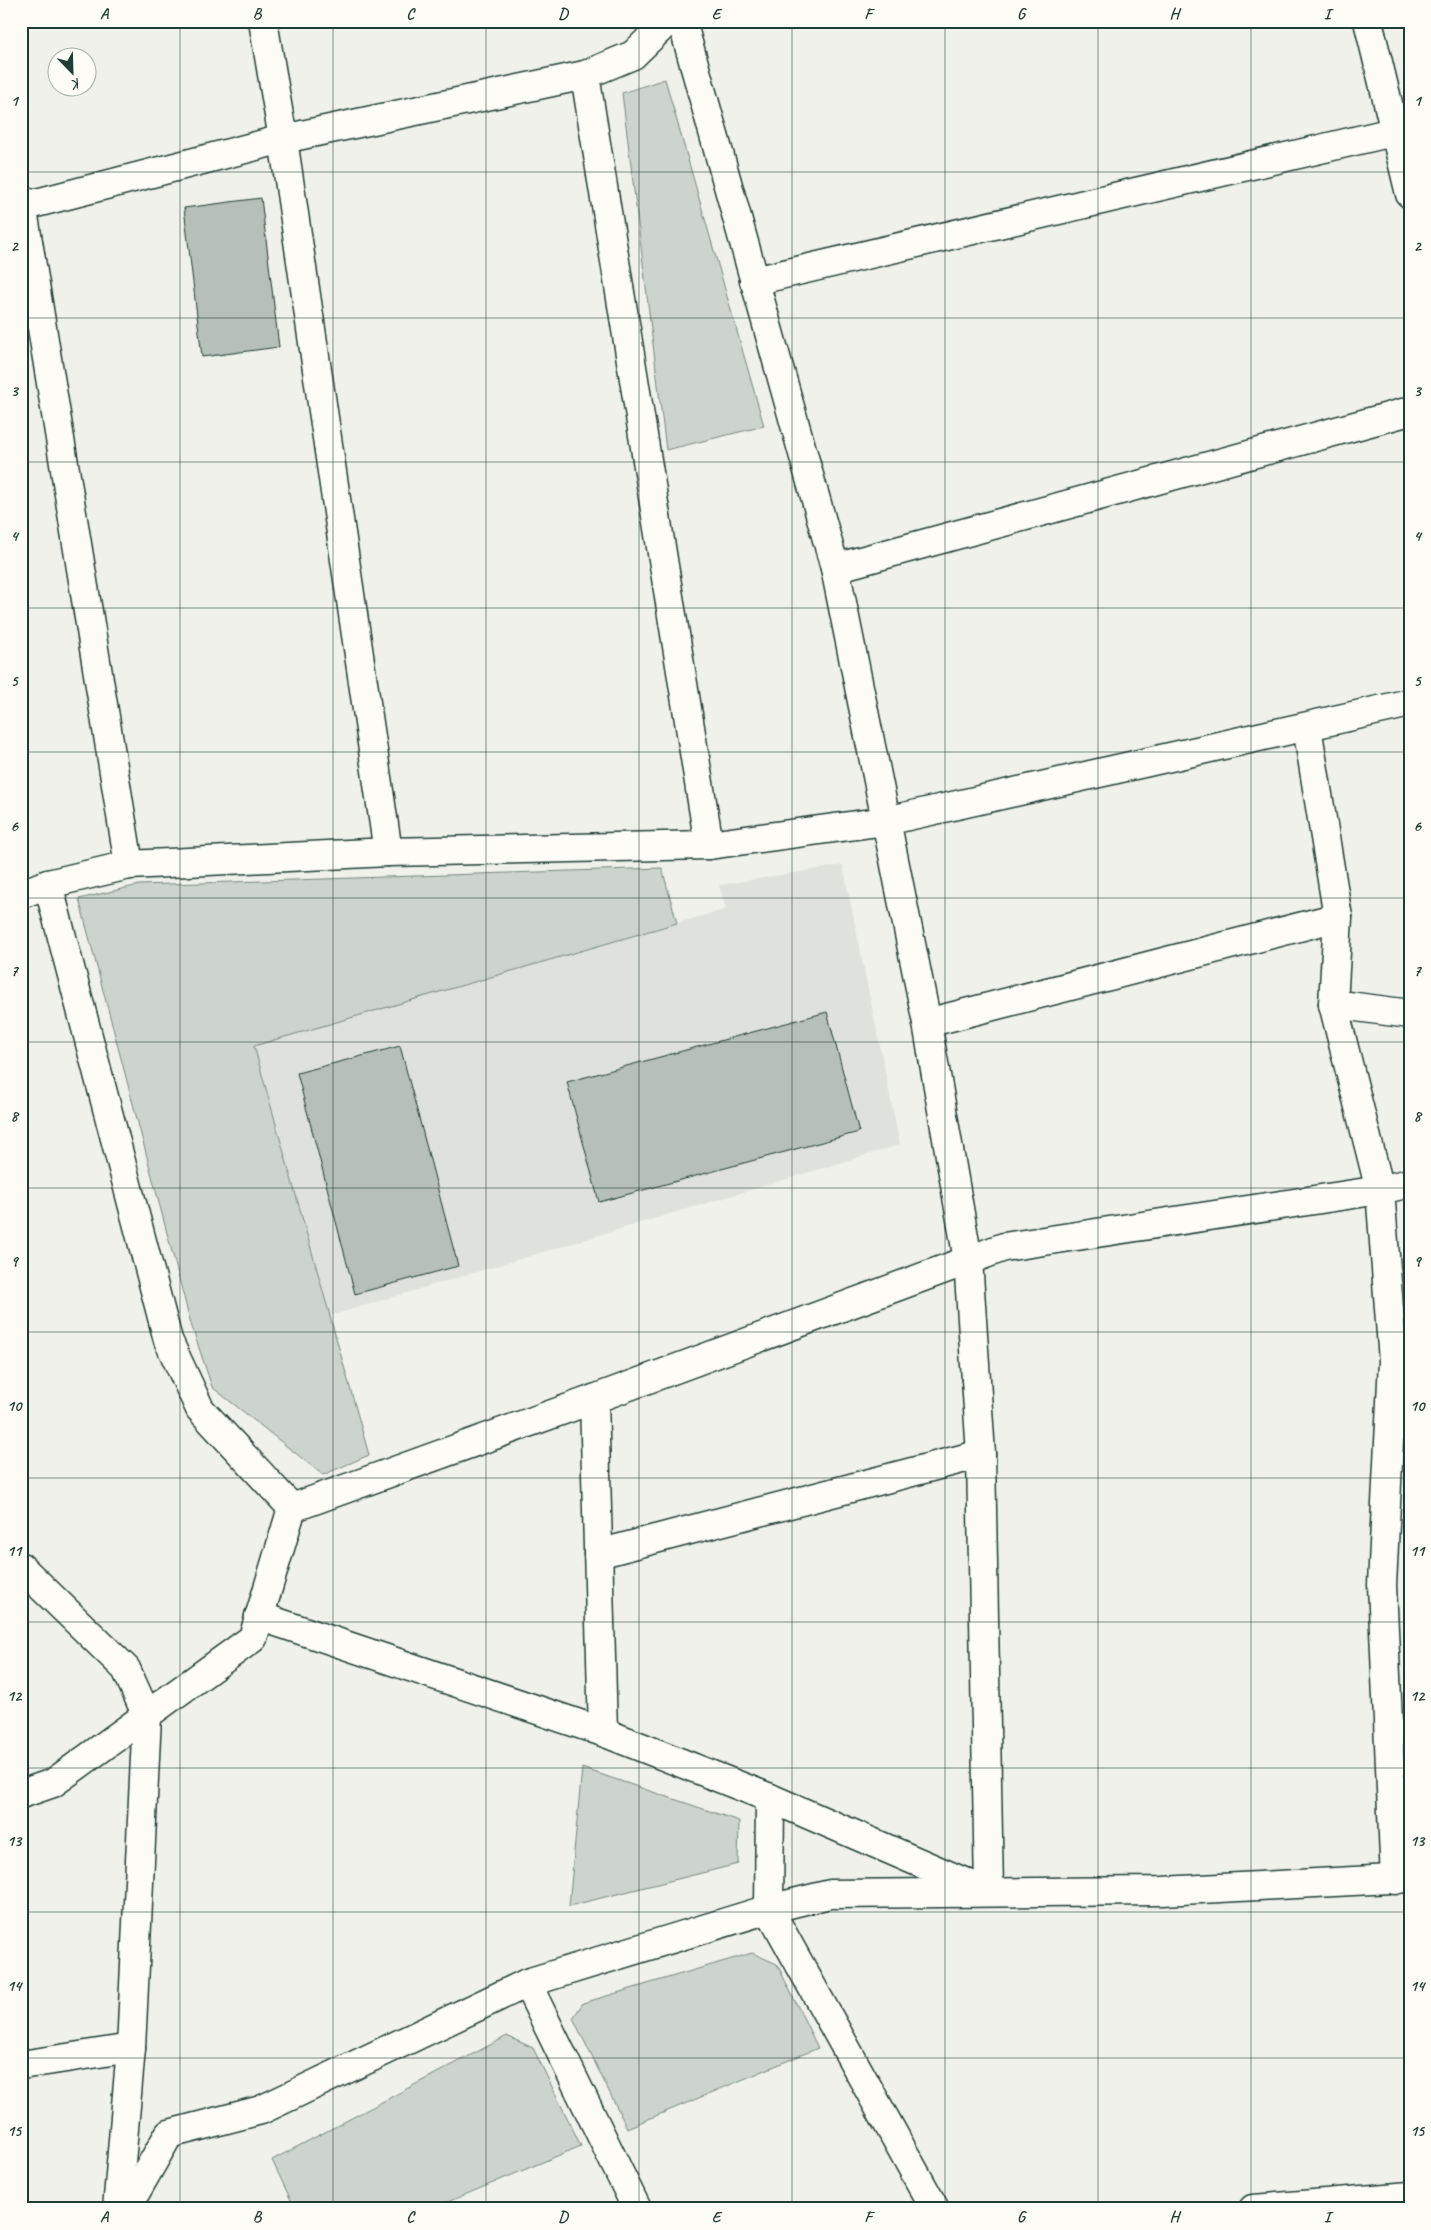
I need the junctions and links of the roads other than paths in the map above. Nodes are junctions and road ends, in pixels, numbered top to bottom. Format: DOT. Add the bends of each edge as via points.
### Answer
graph roads {
  1 [pos="263,21"];
  2 [pos="668,21"];
  3 [pos="682,21"];
  4 [pos="1368,21"];
  5 [pos="585,75"];
  6 [pos="1402,130"];
  7 [pos="283,139"];
  8 [pos="1410,194"];
  9 [pos="22,204"];
  10 [pos="754,281"];
  11 [pos="1410,411"];
  12 [pos="835,568"];
  13 [pos="1410,703"];
  14 [pos="1307,727"];
  15 [pos="886,821"];
  16 [pos="709,845"];
  17 [pos="388,852"];
  18 [pos="129,865"];
  19 [pos="48,884"];
  20 [pos="21,894"];
  21 [pos="1338,917"];
  22 [pos="1333,1004"];
  23 [pos="1410,1014"];
  24 [pos="927,1023"];
  25 [pos="1410,1183"];
  26 [pos="1380,1190"];
  27 [pos="968,1260"];
  28 [pos="594,1399"];
  29 [pos="981,1454"];
  30 [pos="292,1508"];
  31 [pos="598,1554"];
  32 [pos="21,1567"];
  33 [pos="259,1616"];
  34 [pos="147,1716"];
  35 [pos="603,1732"];
  36 [pos="21,1794"];
  37 [pos="770,1798"];
  38 [pos="1402,1879"];
  39 [pos="989,1892"];
  40 [pos="769,1909"];
  41 [pos="527,1983"];
  42 [pos="131,2048"];
  43 [pos="21,2065"];
  44 [pos="1410,2196"];
  45 [pos="1265,2208"];
  46 [pos="117,2209"];
  47 [pos="126,2209"];
  48 [pos="638,2209"];
  49 [pos="935,2209"];
  50 [pos="1253,2209"];
  1 -- 7 [label="street"];
  2 -- 5 [label="street" via="633,54"];
  3 -- 10 [label="street"];
  4 -- 6 [label="street"];
  5 -- 7 [label="street"];
  5 -- 16 [label="street"];
  6 -- 8 [label="street"];
  6 -- 10 [label="street"];
  7 -- 9 [label="street"];
  7 -- 17 [label="street"];
  9 -- 18 [label="street"];
  10 -- 12 [label="street"];
  11 -- 12 [label="street"];
  12 -- 15 [label="street"];
  13 -- 14 [label="street"];
  14 -- 15 [label="street"];
  14 -- 21 [label="street"];
  15 -- 16 [label="street"];
  15 -- 24 [label="street"];
  16 -- 17 [label="street"];
  17 -- 18 [label="street"];
  18 -- 19 [label="street"];
  19 -- 20 [label="street"];
  19 -- 30 [label="street" via="168,1340 200,1409"];
  21 -- 22 [label="street"];
  21 -- 24 [label="street"];
  22 -- 23 [label="street"];
  22 -- 26 [label="street"];
  24 -- 27 [label="street"];
  25 -- 26 [label="street"];
  26 -- 27 [label="street" via="1004,1246"];
  26 -- 38 [label="street" via="1393,1361 1382,1585"];
  27 -- 28 [label="street"];
  27 -- 29 [label="street"];
  28 -- 30 [label="street"];
  28 -- 31 [label="street"];
  29 -- 31 [label="street"];
  29 -- 39 [label="street"];
  30 -- 33 [label="street"];
  31 -- 35 [label="street"];
  32 -- 34 [label="street" via="126,1669"];
  33 -- 34 [label="street" via="253,1638"];
  33 -- 35 [label="street"];
  34 -- 36 [label="street" via="53,1783"];
  34 -- 42 [label="street"];
  35 -- 37 [label="street"];
  37 -- 39 [label="street"];
  37 -- 40 [label="street"];
  38 -- 39 [label="street" via="1162,1892"];
  39 -- 40 [label="street" via="830,1894"];
  40 -- 41 [label="street"];
  40 -- 49 [label="street"];
  41 -- 47 [label="street" via="261,2110 169,2134"];
  41 -- 48 [label="street"];
  42 -- 43 [label="street"];
  42 -- 46 [label="street"];
  44 -- 45 [label="street"];
  45 -- 50 [label="street"];
}
